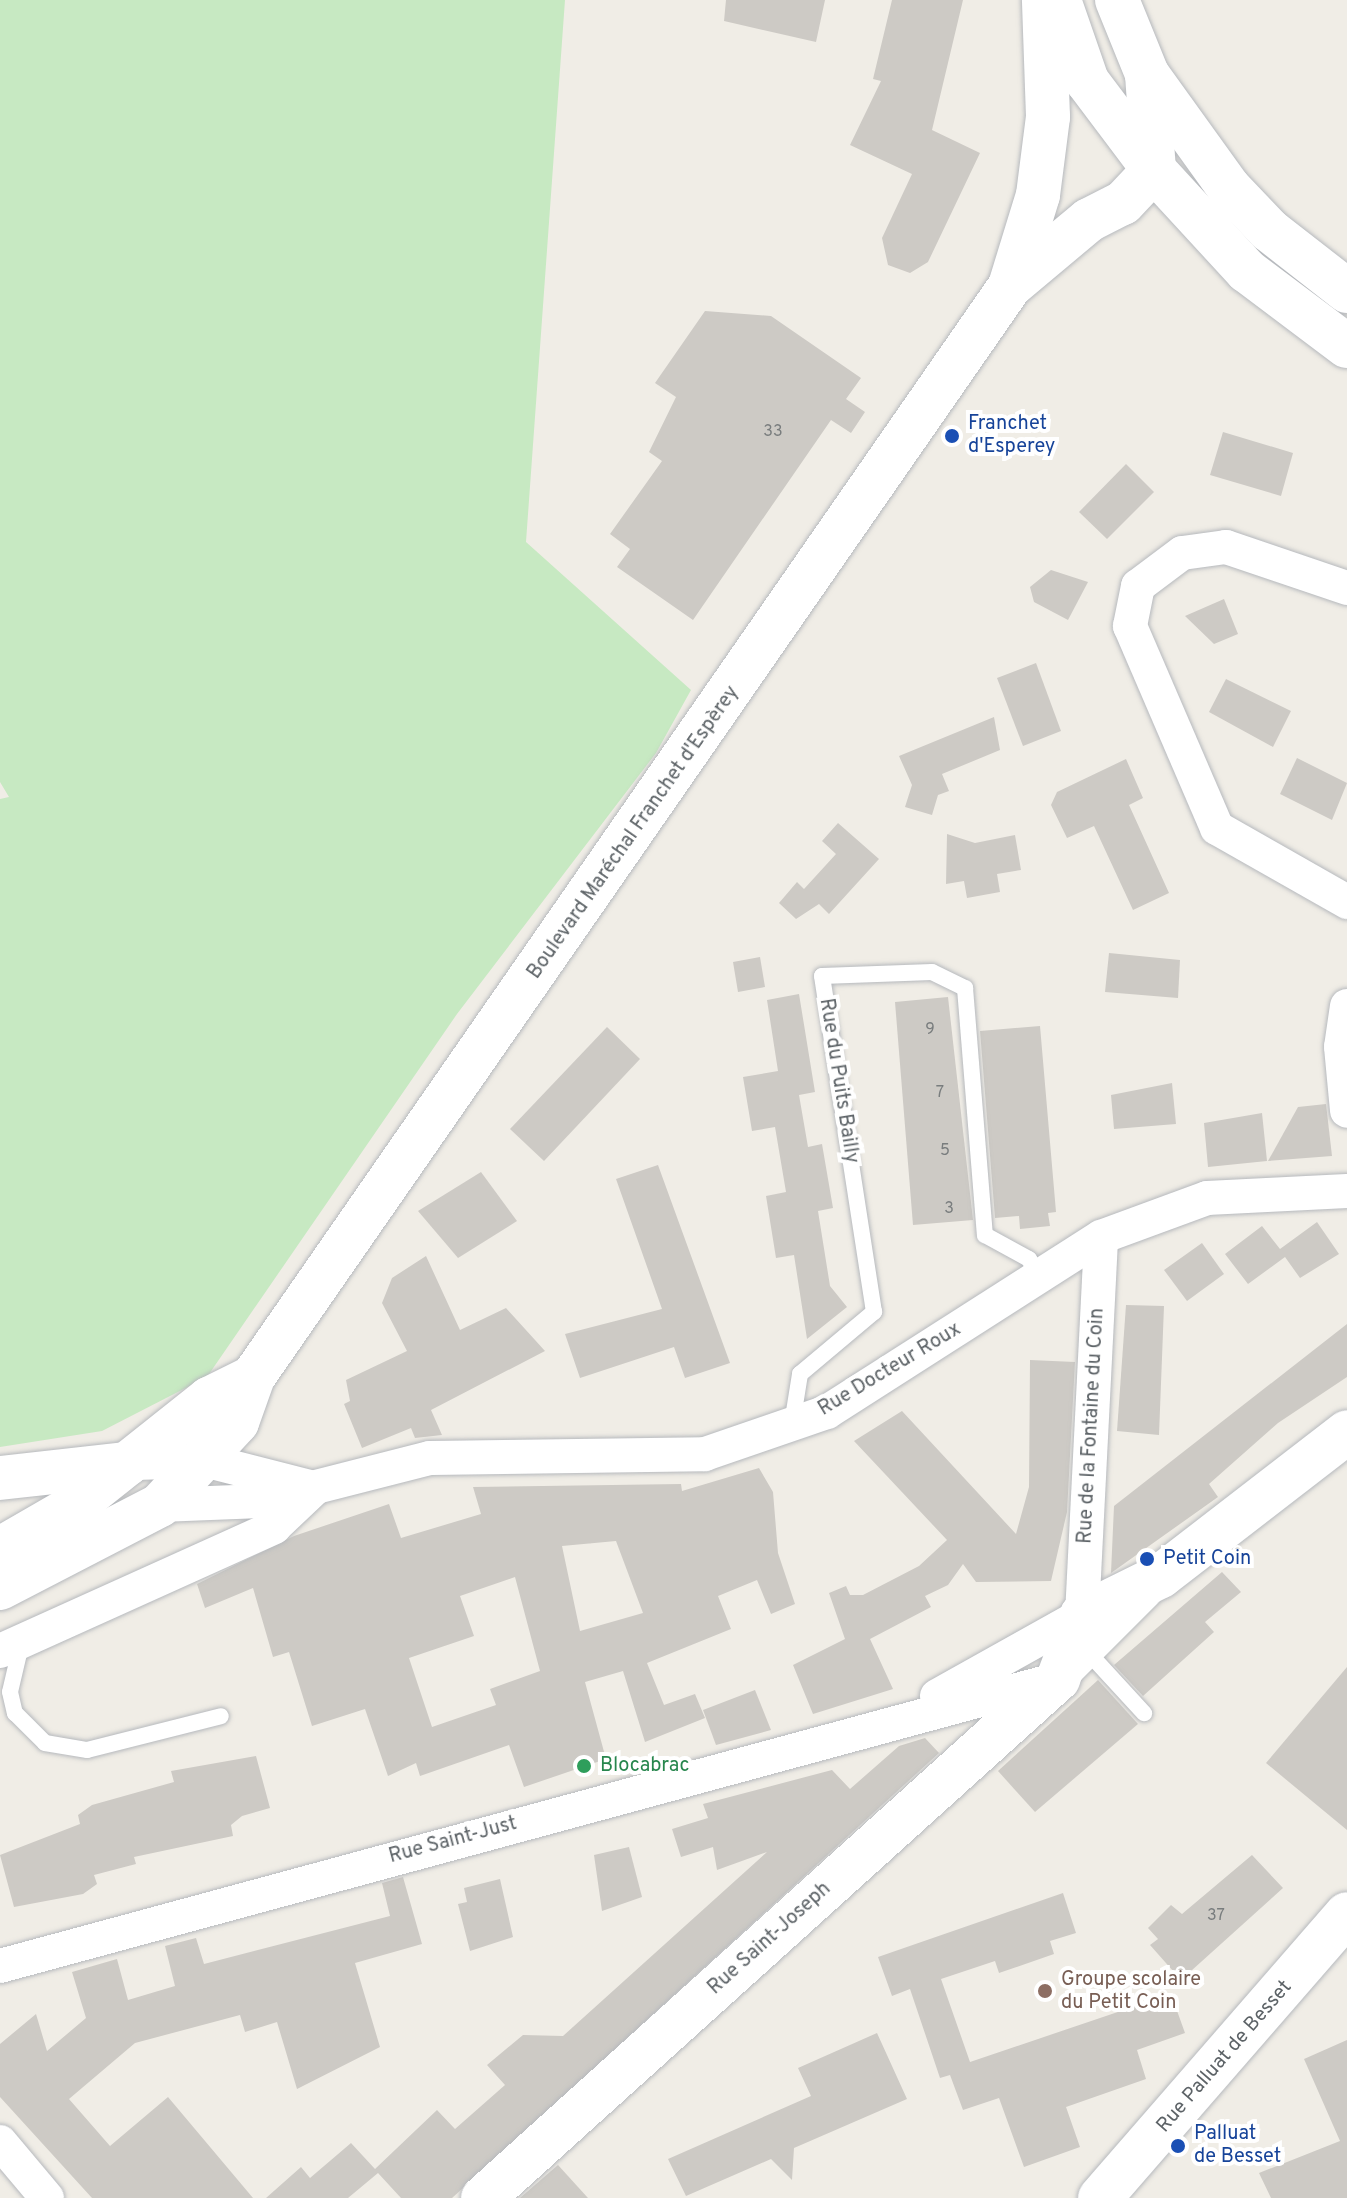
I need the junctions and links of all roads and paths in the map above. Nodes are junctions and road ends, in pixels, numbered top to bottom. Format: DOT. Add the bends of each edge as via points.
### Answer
graph roads {
  1 [pos="1044,0"];
  2 [pos="1059,0"];
  3 [pos="1117,0"];
  4 [pos="1147,74"];
  5 [pos="1154,170"];
  6 [pos="1123,203"];
  7 [pos="1201,225"];
  8 [pos="1010,286"];
  9 [pos="1347,291"];
  10 [pos="1347,346"];
  11 [pos="1347,588"];
  12 [pos="1347,902"];
  13 [pos="1347,1006"];
  14 [pos="1347,1111"];
  15 [pos="1347,1191"];
  16 [pos="1101,1237"];
  17 [pos="1038,1277"];
  18 [pos="253,1377"];
  19 [pos="792,1424"];
  20 [pos="1347,1432"];
  21 [pos="208,1461"];
  22 [pos="133,1463"];
  23 [pos="0,1478"];
  24 [pos="314,1488"];
  25 [pos="160,1505"];
  26 [pos="6,1571"];
  27 [pos="11,1647"];
  28 [pos="1075,1648"];
  29 [pos="1144,1713"];
  30 [pos="906,1715"];
  31 [pos="221,1716"];
  32 [pos="1347,1914"];
  33 [pos="0,1966"];
  34 [pos="0,2142"];
  35 [pos="47,2198"];
  36 [pos="483,2198"];
  37 [pos="1100,2198"];
  1 -- 8 [label="main road" via="1048,117 1038,195"];
  2 -- 5 [label="main road" via="1087,81"];
  3 -- 4 [label="main road"];
  4 -- 5 [label="main road"];
  4 -- 9 [label="main road" via="1229,188 1269,230"];
  5 -- 6 [label="main road"];
  5 -- 7 [label="main road"];
  6 -- 7 [label="main road"];
  6 -- 8 [label="main road" via="1089,220"];
  7 -- 10 [label="main road" via="1296,313"];
  8 -- 18 [label="main road, Boulevard Maréchal Franchet d'Espèrey"];
  11 -- 12 [label="street" via="1226,547 1182,553 1138,586 1130,626 1217,828"];
  13 -- 14 [label="street" via="1341,1047"];
  15 -- 16 [label="street, Rue Docteur Roux" via="1207,1198"];
  16 -- 17 [label="street, Rue Docteur Roux"];
  16 -- 28 [label="street, Rue de la Fontaine du Coin"];
  17 -- 19 [label="street, Rue Docteur Roux" via="827,1412"];
  17 -- 19 [label="lane, Rue du Puits Bailly" via="1029,1259 985,1235 965,988 932,972 822,976 874,1312 800,1374"];
  18 -- 21 [label="main road, Boulevard Maréchal Franchet d'Espèrey" via="237,1422"];
  18 -- 22 [label="main road, Boulevard Maréchal Franchet d'Espèrey" via="209,1399"];
  19 -- 24 [label="street, Rue Docteur Roux" via="705,1454 430,1458"];
  20 -- 28 [label="main road, Rue Saint-Joseph"];
  21 -- 22 [label="street, Rue Docteur Roux"];
  21 -- 24 [label="street, Rue Docteur Roux"];
  21 -- 25 [label="main road, Boulevard Maréchal Franchet d'Espèrey"];
  22 -- 23 [label="main road"];
  22 -- 26 [label="main road, Boulevard Maréchal Franchet d'Espèrey"];
  24 -- 25 [label="street, Rue Docteur Roux" via="261,1501"];
  24 -- 27 [label="street" via="274,1527"];
  25 -- 26 [label="main road, Boulevard Maréchal Franchet d'Espèrey"];
  27 -- 31 [label="lane" via="15,1713 45,1743 87,1750"];
  28 -- 29 [label="lane"];
  28 -- 30 [label="street, Rue Saint-Just"];
  28 -- 30 [label="street, Rue Saint-Just"];
  28 -- 36 [label="main road, Rue Saint-Joseph"];
  30 -- 33 [label="street, Rue Saint-Just"];
  32 -- 37 [label="main road, Rue Palluat de Besset"];
  34 -- 35 [label="street"];
}
